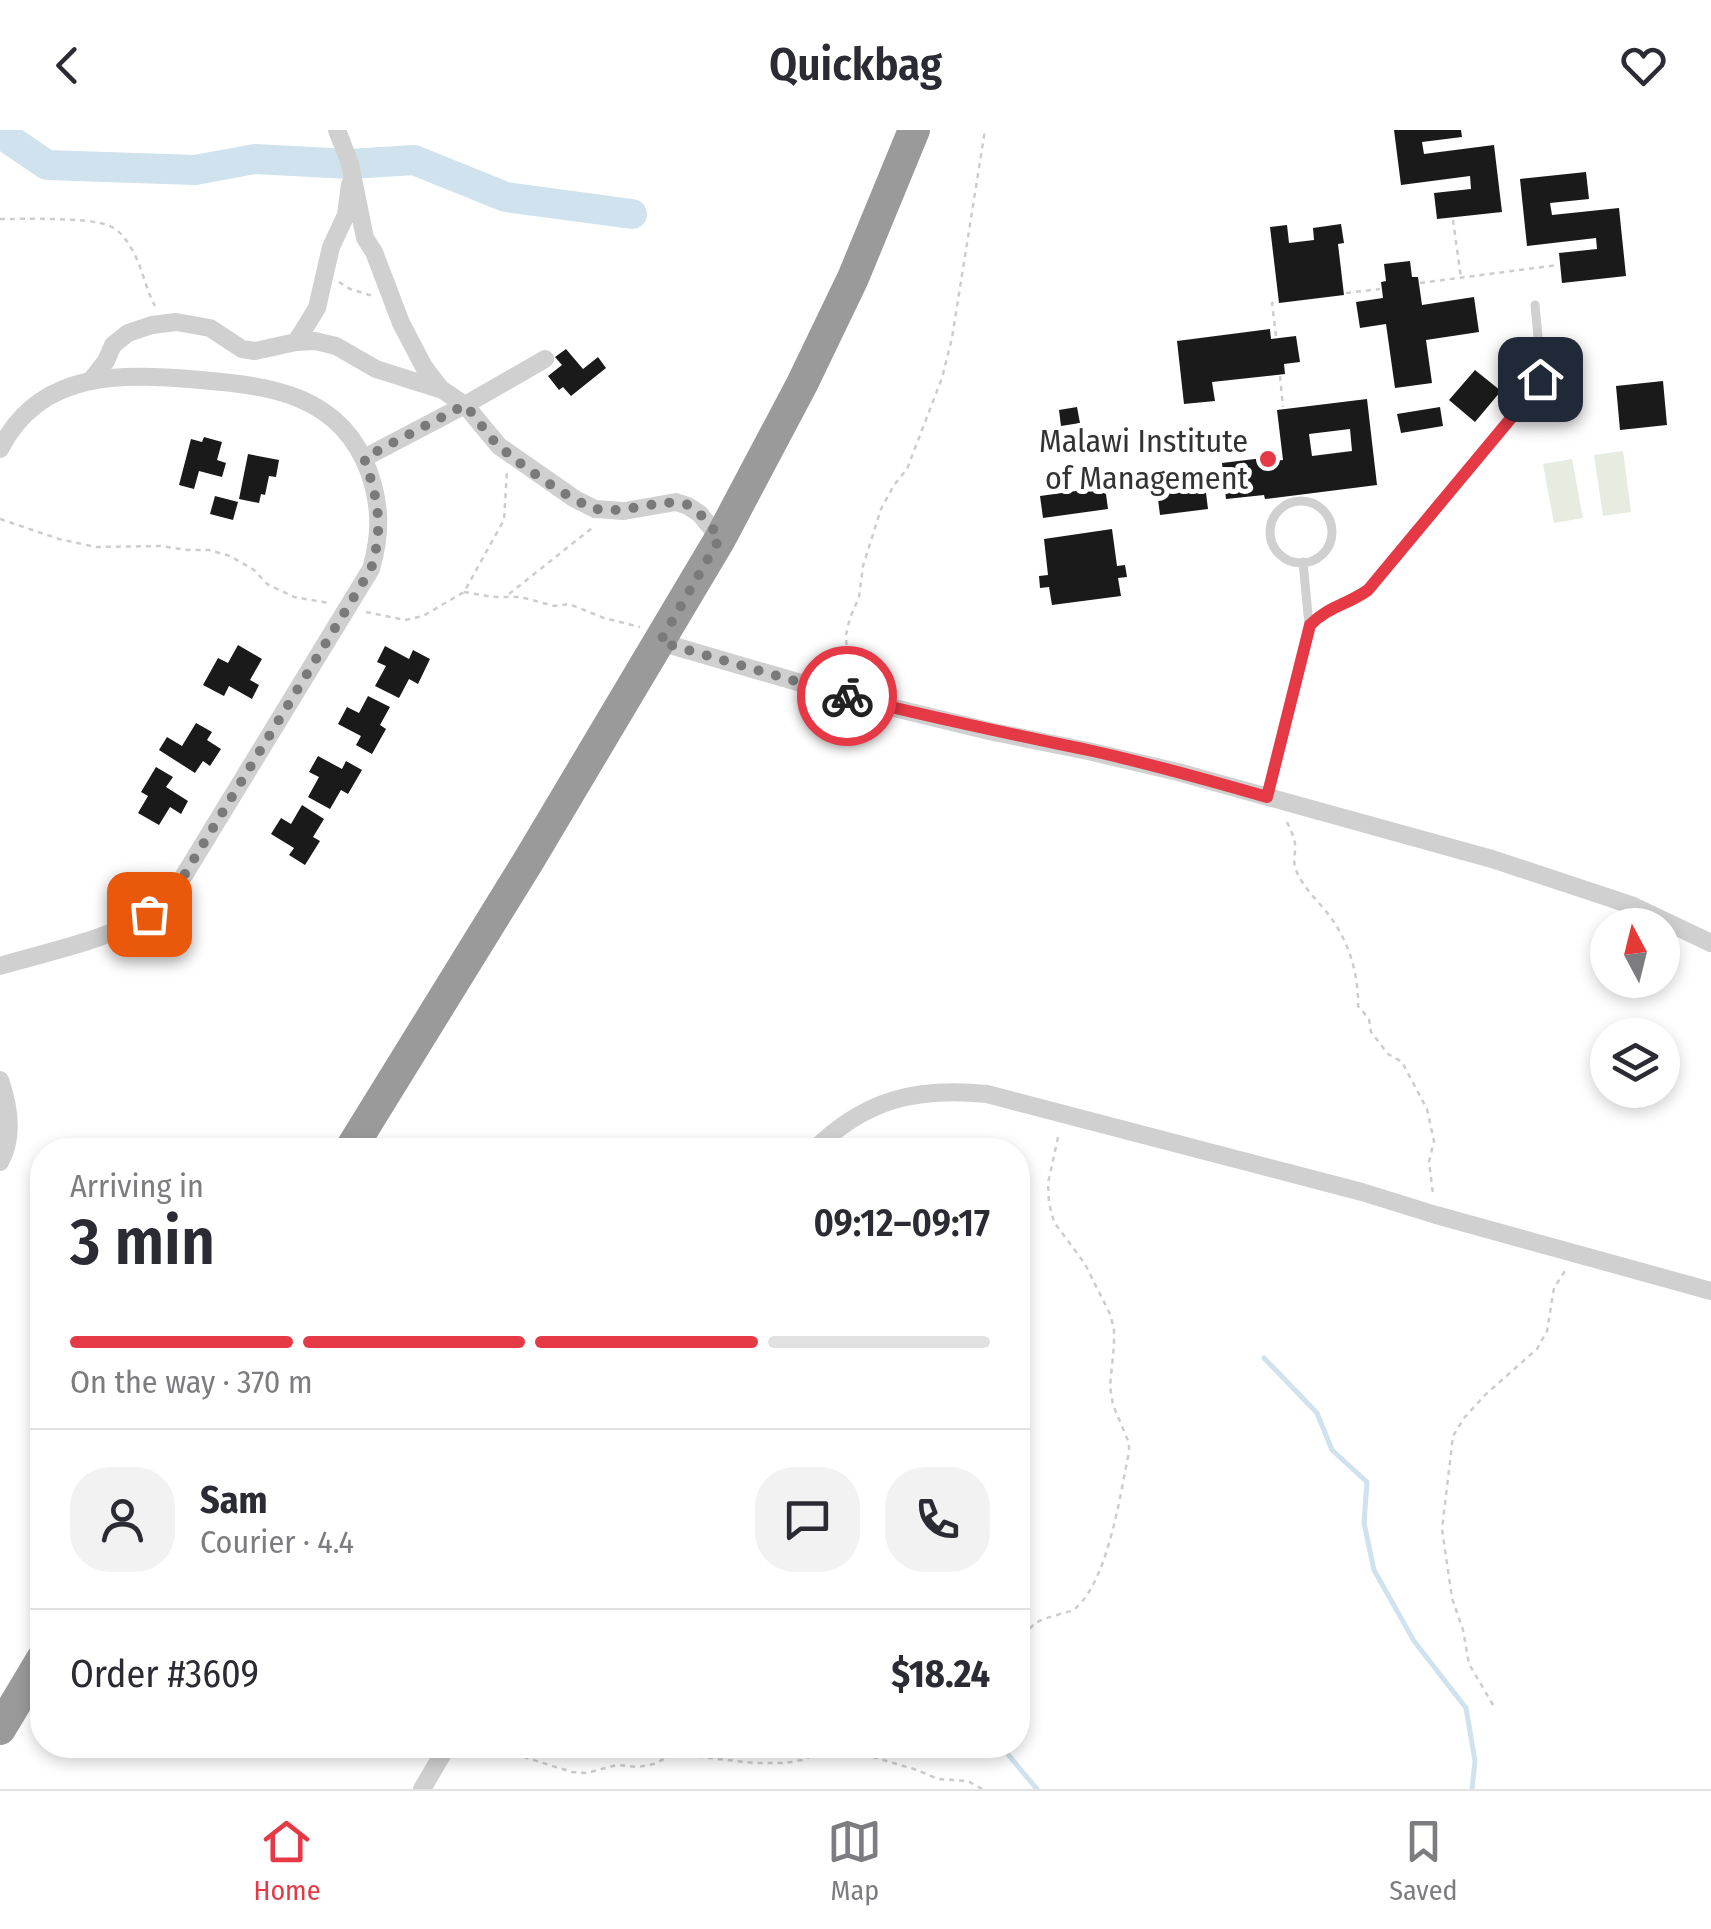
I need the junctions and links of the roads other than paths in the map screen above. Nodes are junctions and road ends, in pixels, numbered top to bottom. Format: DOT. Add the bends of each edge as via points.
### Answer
graph roads {
  1 [pos="337,130"];
  2 [pos="914,130"];
  3 [pos="350,164"];
  4 [pos="1536,305"];
  5 [pos="296,342"];
  6 [pos="545,359"];
  7 [pos="92,379"];
  8 [pos="441,389"];
  9 [pos="465,405"];
  10 [pos="0,449"];
  11 [pos="364,458"];
  12 [pos="720,538"];
  13 [pos="1303,562"];
  14 [pos="1310,625"];
  15 [pos="662,637"];
  16 [pos="1267,797"];
  17 [pos="1711,942"];
  18 [pos="0,966"];
  19 [pos="1,1087"];
  20 [pos="358,1138"];
  21 [pos="826,1138"];
  22 [pos="0,1162"];
  23 [pos="1711,1291"];
  24 [pos="30,1679"];
  25 [pos="0,1729"];
  26 [pos="440,1758"];
  27 [pos="422,1789"];
  1 -- 3 [label="street"];
  2 -- 12 [label="highway" via="853,278"];
  3 -- 5 [label="street" via="346,215 317,308"];
  3 -- 8 [label="street" via="365,238 391,301"];
  4 -- 14 [label="lane" via="1536,388 1368,590"];
  5 -- 7 [label="street" via="254,351 210,328 152,325 113,345"];
  5 -- 8 [label="street" via="336,346 376,368"];
  6 -- 9 [label="street"];
  7 -- 10 [label="street" via="35,404"];
  7 -- 11 [label="street" via="259,385 332,418"];
  8 -- 9 [label="street"];
  9 -- 11 [label="street"];
  9 -- 12 [label="street" via="499,446 575,499 624,511 676,502 700,514"];
  11 -- 18 [label="street" via="380,527 371,569 180,882 149,914 122,929"];
  12 -- 15 [label="highway"];
  13 -- 13 [label="lane" via="1281,556 1270,538 1280,509 1299,501 1325,512 1332,530 1320,556"];
  13 -- 14 [label="lane"];
  14 -- 16 [label="lane"];
  15 -- 16 [label="street" via="849,697"];
  15 -- 20 [label="highway"];
  16 -- 17 [label="street" via="1492,858 1631,905"];
  19 -- 22 [label="street" via="9,1137"];
  21 -- 23 [label="street" via="878,1105 932,1091 987,1094"];
  24 -- 25 [label="highway"];
  26 -- 27 [label="street"];
}
